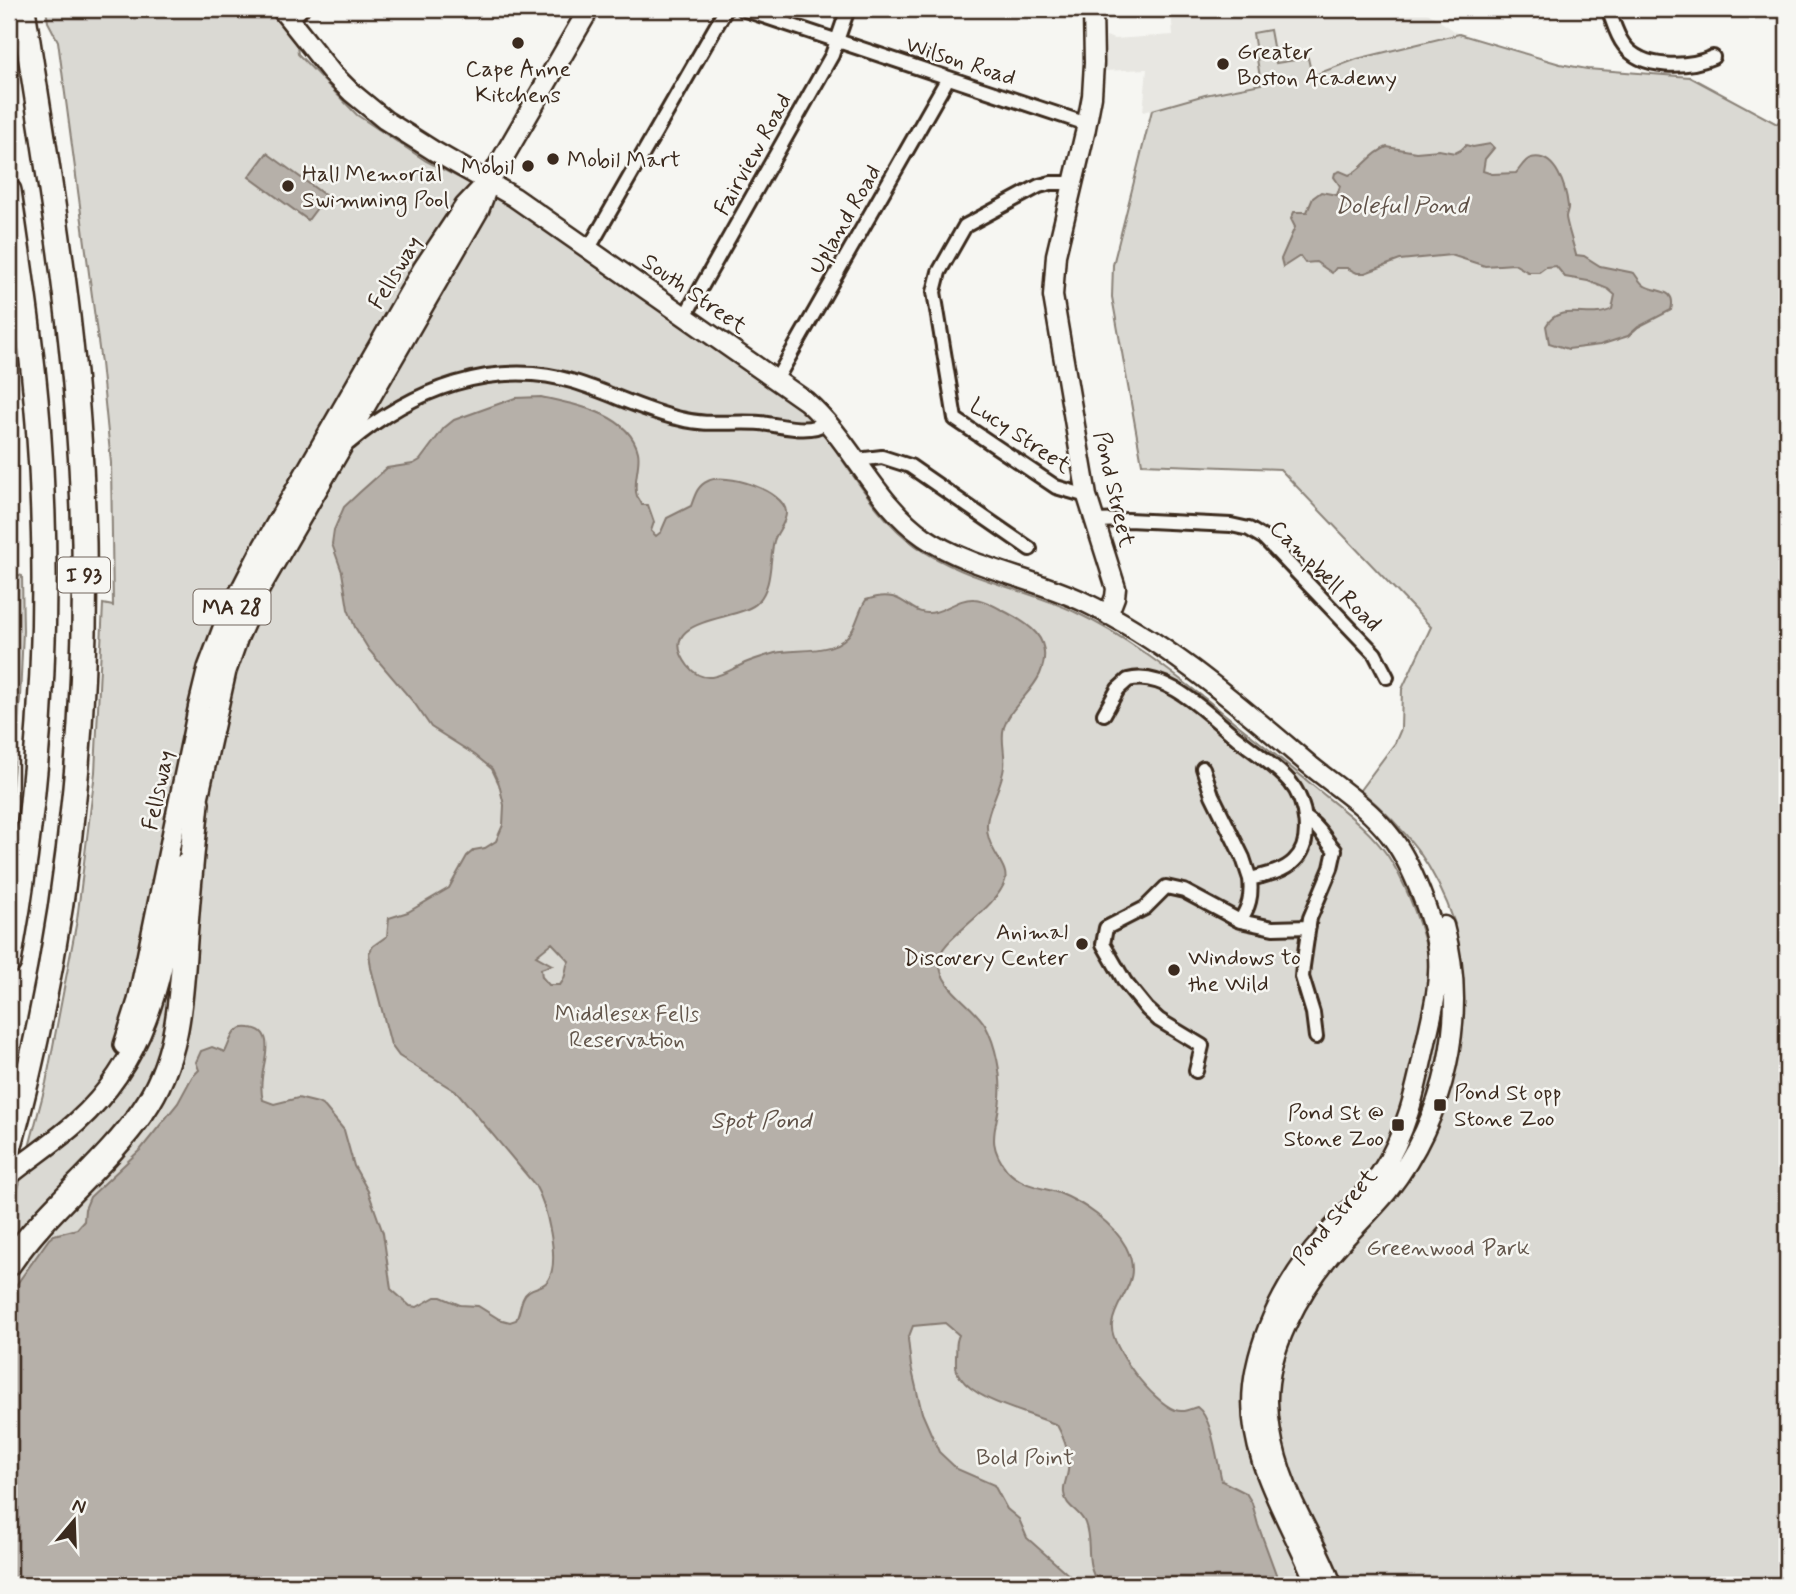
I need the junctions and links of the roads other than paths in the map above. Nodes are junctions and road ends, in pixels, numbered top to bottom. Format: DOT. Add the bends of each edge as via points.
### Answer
graph roads {
  1 [pos="23,9"];
  2 [pos="589,9"];
  3 [pos="726,9"];
  4 [pos="742,9"];
  5 [pos="848,9"];
  6 [pos="1094,9"];
  7 [pos="1608,9"];
  8 [pos="292,13"];
  9 [pos="837,41"];
  10 [pos="1713,57"];
  11 [pos="948,78"];
  12 [pos="1087,124"];
  13 [pos="489,182"];
  14 [pos="1073,183"];
  15 [pos="9,191"];
  16 [pos="589,248"];
  17 [pos="685,316"];
  18 [pos="776,380"];
  19 [pos="827,422"];
  20 [pos="336,456"];
  21 [pos="857,460"];
  22 [pos="1087,496"];
  23 [pos="1094,521"];
  24 [pos="1030,549"];
  25 [pos="1108,615"];
  26 [pos="1387,677"];
  27 [pos="1104,713"];
  28 [pos="1203,768"];
  29 [pos="197,803"];
  30 [pos="1306,818"];
  31 [pos="1396,843"];
  32 [pos="1250,879"];
  33 [pos="1240,921"];
  34 [pos="1308,927"];
  35 [pos="9,962"];
  36 [pos="1316,1037"];
  37 [pos="1196,1071"];
  38 [pos="107,1087"];
  39 [pos="9,1149"];
  40 [pos="9,1175"];
  41 [pos="9,1264"];
  42 [pos="1316,1585"];
  43 [pos="1332,1585"];
  1 -- 39 [label="highway, I 93" via="72,347 84,587 77,752 64,877 38,1028"];
  2 -- 13 [label="main road, MA 28"];
  3 -- 16 [label="street"];
  4 -- 9 [label="street, Wilson Road"];
  5 -- 9 [label="street, Fairview Road"];
  6 -- 12 [label="main road, Pond Street"];
  7 -- 10 [label="street" via="1623,45 1640,58 1683,65"];
  8 -- 13 [label="main road, South Street" via="332,73 368,106 412,138"];
  9 -- 11 [label="street, Wilson Road"];
  9 -- 17 [label="street, Fairview Road"];
  11 -- 12 [label="street, Wilson Road"];
  11 -- 18 [label="street, Upland Road"];
  12 -- 14 [label="main road, Pond Street"];
  13 -- 16 [label="main road, South Street"];
  13 -- 20 [label="main road, Fellsway / MA 28" via="480,209"];
  13 -- 38 [label="main road, Fellsway / MA 28" via="465,206 423,269 228,615 204,687 138,1001"];
  14 -- 22 [label="main road, Pond Street" via="1053,289"];
  14 -- 22 [label="street, Lucy Street" via="1039,186 967,224 939,272 934,292 955,419 1056,487"];
  15 -- 35 [label="highway, I 93" via="34,386 43,575 34,776"];
  16 -- 17 [label="main road, South Street"];
  17 -- 18 [label="main road, South Street"];
  18 -- 19 [label="main road, South Street"];
  19 -- 20 [label="street" via="810,429 698,423 572,381 505,373 467,379 420,398 364,431"];
  19 -- 21 [label="main road, South Street"];
  20 -- 29 [label="main road, Fellsway / MA 28" via="260,588 238,637 221,689"];
  21 -- 24 [label="street" via="882,457 910,466"];
  21 -- 25 [label="main road, South Street" via="895,511 931,541"];
  22 -- 23 [label="main road, Pond Street"];
  23 -- 25 [label="main road, Pond Street" via="1116,588"];
  23 -- 26 [label="street, Campbell Road" via="1231,524 1254,531 1375,654"];
  25 -- 31 [label="main road, Pond Street" via="1221,692 1369,813"];
  27 -- 30 [label="street" via="1128,680 1145,679 1170,687 1284,776 1297,793"];
  28 -- 32 [label="street"];
  29 -- 38 [label="main road, Fellsway / MA 28" via="153,1005 135,1049"];
  29 -- 41 [label="highway" via="180,1016 166,1066 131,1126"];
  30 -- 32 [label="street" via="1302,849 1295,861"];
  30 -- 34 [label="street" via="1319,826 1335,850"];
  31 -- 42 [label="main road, Pond Street" via="1431,921 1438,952 1436,996 1412,1104 1378,1177 1318,1244 1291,1284 1263,1344 1253,1386 1253,1419 1263,1464"];
  31 -- 43 [label="main road, Pond Street" via="1425,878 1452,958 1453,1012 1441,1085 1424,1133 1404,1168 1326,1260 1301,1298 1278,1348 1268,1393 1270,1428 1283,1475"];
  32 -- 33 [label="street" via="1251,896"];
  33 -- 34 [label="street" via="1273,928"];
  33 -- 37 [label="street" via="1184,891 1166,887 1145,908 1106,928 1103,944 1107,954 1134,995 1159,1020 1202,1046"];
  34 -- 36 [label="street" via="1302,976"];
  38 -- 40 [label="main road, Fellsway / MA 28" via="84,1115"];
}
